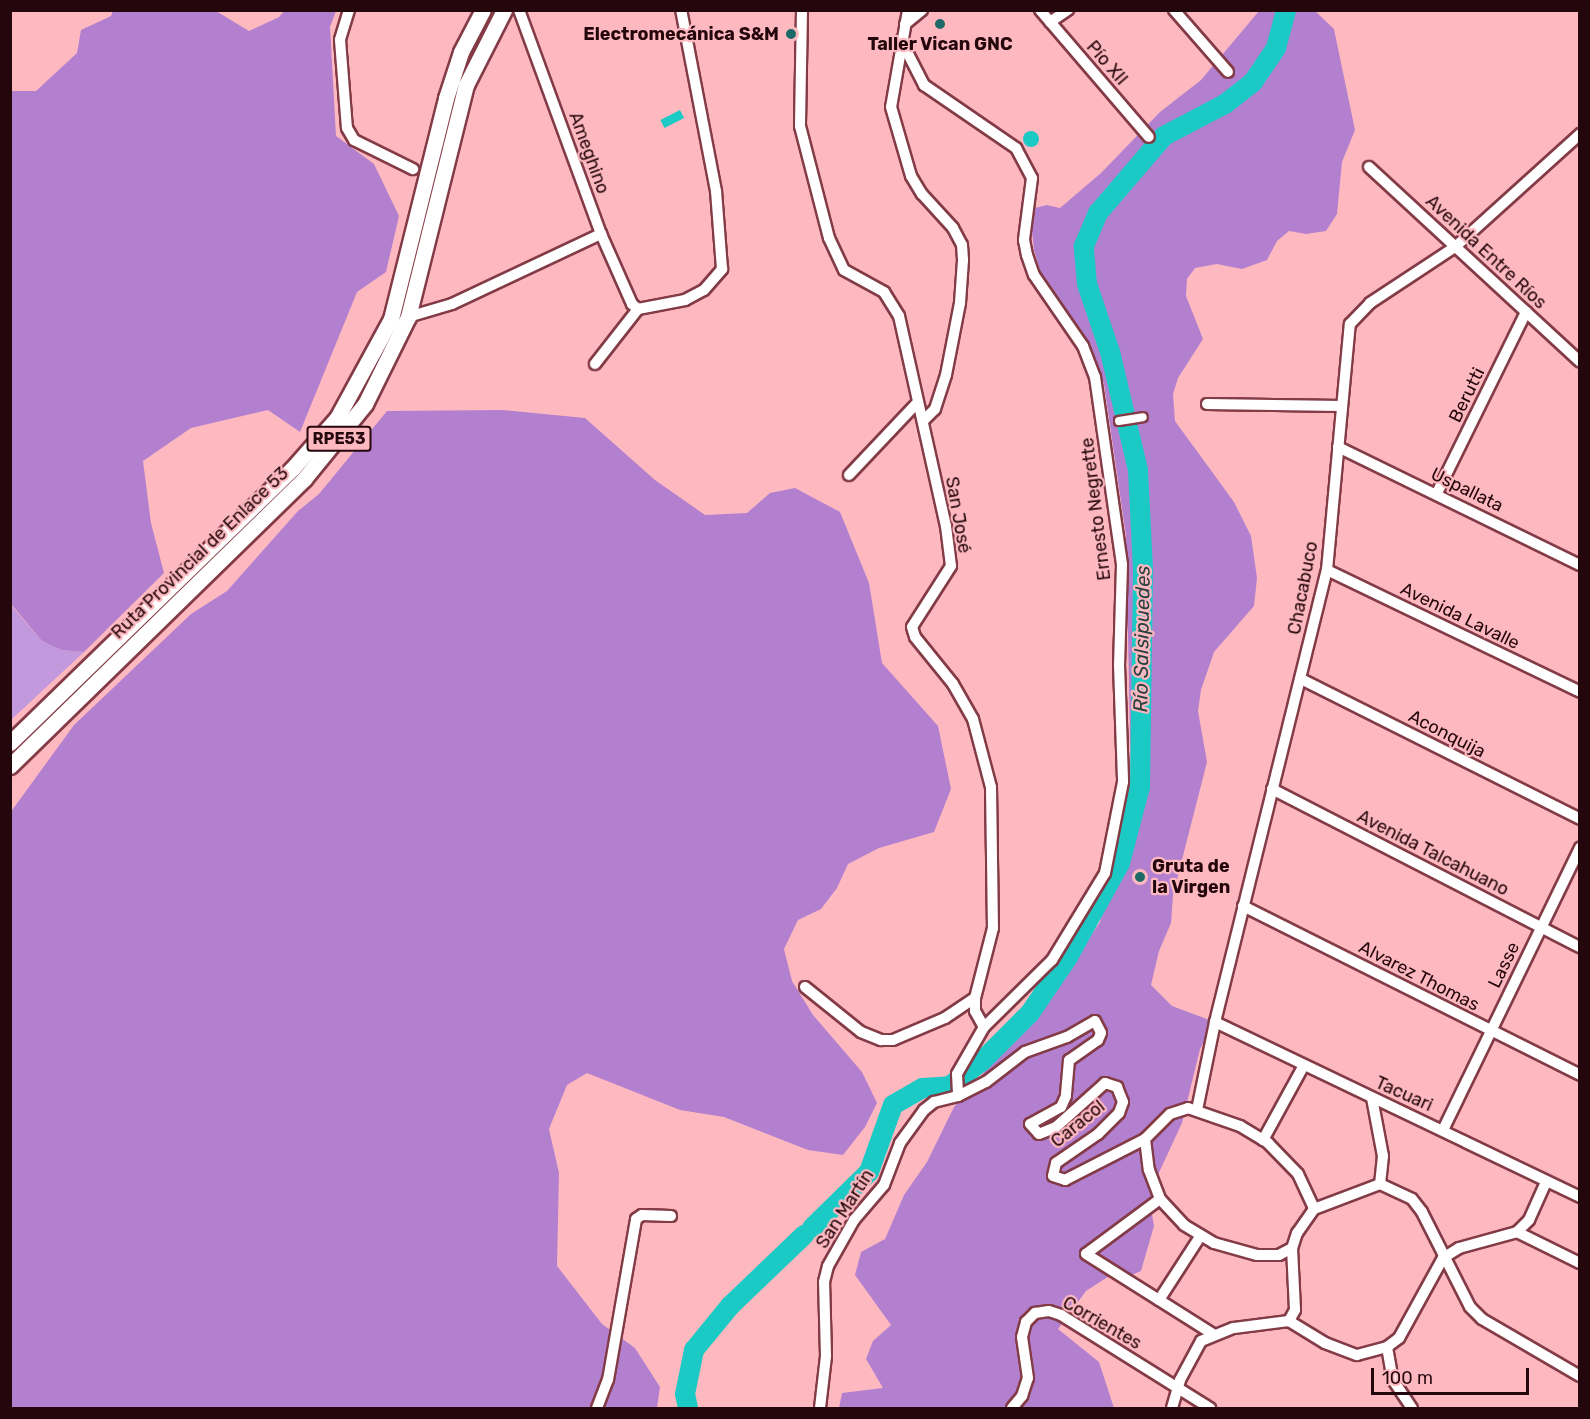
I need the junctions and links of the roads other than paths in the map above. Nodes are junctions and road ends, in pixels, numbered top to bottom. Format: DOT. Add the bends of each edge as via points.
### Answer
graph roads {
  1 [pos="349,10"];
  2 [pos="483,10"];
  3 [pos="504,10"];
  4 [pos="519,10"];
  5 [pos="681,10"];
  6 [pos="802,10"];
  7 [pos="908,10"];
  8 [pos="922,10"];
  9 [pos="1040,10"];
  10 [pos="1068,10"];
  11 [pos="1174,10"];
  12 [pos="1050,22"];
  13 [pos="905,24"];
  14 [pos="901,40"];
  15 [pos="1228,72"];
  16 [pos="1580,134"];
  17 [pos="1149,137"];
  18 [pos="1369,167"];
  19 [pos="413,169"];
  20 [pos="601,234"];
  21 [pos="1455,247"];
  22 [pos="635,307"];
  23 [pos="1526,312"];
  24 [pos="408,317"];
  25 [pos="1580,362"];
  26 [pos="595,364"];
  27 [pos="917,404"];
  28 [pos="1207,404"];
  29 [pos="1341,406"];
  30 [pos="1143,417"];
  31 [pos="923,421"];
  32 [pos="1119,421"];
  33 [pos="1338,447"];
  34 [pos="849,475"];
  35 [pos="1437,493"];
  36 [pos="1580,565"];
  37 [pos="1327,570"];
  38 [pos="1301,679"];
  39 [pos="1580,692"];
  40 [pos="10,743"];
  41 [pos="10,766"];
  42 [pos="1272,789"];
  43 [pos="1580,819"];
  44 [pos="1580,848"];
  45 [pos="1244,906"];
  46 [pos="1541,928"];
  47 [pos="1580,947"];
  48 [pos="805,987"];
  49 [pos="975,998"];
  50 [pos="1215,1022"];
  51 [pos="984,1027"];
  52 [pos="1491,1030"];
  53 [pos="1303,1067"];
  54 [pos="1580,1075"];
  55 [pos="958,1096"];
  56 [pos="1372,1098"];
  57 [pos="1197,1110"];
  58 [pos="1443,1130"];
  59 [pos="1144,1139"];
  60 [pos="1263,1140"];
  61 [pos="1546,1182"];
  62 [pos="1380,1184"];
  63 [pos="1580,1197"];
  64 [pos="1160,1199"];
  65 [pos="1314,1209"];
  66 [pos="672,1216"];
  67 [pos="1517,1233"];
  68 [pos="1201,1235"];
  69 [pos="1292,1248"];
  70 [pos="1443,1258"];
  71 [pos="1580,1263"];
  72 [pos="1160,1300"];
  73 [pos="1289,1321"];
  74 [pos="1213,1334"];
  75 [pos="1387,1347"];
  76 [pos="1580,1376"];
  77 [pos="1179,1388"];
  78 [pos="1400,1404"];
  79 [pos="597,1408"];
  80 [pos="820,1408"];
  81 [pos="1012,1408"];
  82 [pos="1172,1408"];
  83 [pos="1210,1408"];
  84 [pos="1413,1408"];
  1 -- 19 [label="street" via="340,40 347,128 354,140"];
  2 -- 40 [label="main road, Ruta Provincial de Enlace 53 / RPE53" via="461,52 446,98 391,319 337,418 292,469"];
  3 -- 24 [label="main road, Ruta Provincial de Enlace 53 / RPE53" via="466,85"];
  4 -- 20 [label="street, Ameghino"];
  5 -- 22 [label="street" via="716,191 722,269 704,290 685,300"];
  6 -- 27 [label="street, San José" via="800,126 829,238 844,270 884,292 893,303"];
  7 -- 13 [label="street"];
  8 -- 13 [label="street"];
  9 -- 12 [label="street, Pío XII"];
  10 -- 12 [label="street"];
  11 -- 15 [label="street"];
  12 -- 17 [label="street, Pío XII"];
  13 -- 14 [label="street"];
  14 -- 31 [label="street" via="891,107 911,176 953,228 962,245 963,260 960,303 946,375 935,409"];
  14 -- 51 [label="street, Ernesto Negrette" via="924,85 1016,148 1032,178 1024,240 1027,255 1034,275 1083,346 1095,377 1122,565 1119,666 1123,782 1105,873 1052,960"];
  16 -- 21 [label="street, Chacabuco"];
  18 -- 21 [label="street, Avenida Entre Ríos"];
  20 -- 22 [label="street, Ameghino"];
  20 -- 24 [label="street" via="452,304"];
  21 -- 23 [label="street, Avenida Entre Ríos"];
  21 -- 29 [label="street, Chacabuco" via="1370,303 1350,324"];
  22 -- 26 [label="street"];
  23 -- 25 [label="street, Avenida Entre Ríos"];
  23 -- 35 [label="street, Berutti"];
  24 -- 41 [label="main road, Ruta Provincial de Enlace 53 / RPE53" via="365,404 315,466"];
  27 -- 31 [label="street, San José"];
  27 -- 34 [label="street"];
  28 -- 29 [label="street"];
  29 -- 33 [label="street, Chacabuco"];
  30 -- 32 [label="street"];
  31 -- 49 [label="street, San José" via="951,566 912,627 915,637 953,684 973,719 991,787 993,928"];
  33 -- 35 [label="street, Uspallata"];
  33 -- 37 [label="street, Chacabuco"];
  35 -- 36 [label="street, Uspallata"];
  37 -- 38 [label="street, Chacabuco"];
  37 -- 39 [label="street, Avenida Lavalle"];
  38 -- 42 [label="street, Chacabuco"];
  38 -- 43 [label="street, Aconquija"];
  42 -- 45 [label="street, Chacabuco"];
  42 -- 46 [label="street, Avenida Talcahuano"];
  44 -- 46 [label="street, Lasse"];
  45 -- 50 [label="street, Chacabuco"];
  45 -- 52 [label="street, Alvarez Thomas"];
  46 -- 47 [label="street, Avenida Talcahuano"];
  46 -- 52 [label="street, Lasse"];
  48 -- 49 [label="street" via="861,1032 881,1040 893,1040 945,1018"];
  49 -- 51 [label="street" via="975,1011"];
  50 -- 53 [label="street, Tacuari"];
  50 -- 57 [label="street, Chacabuco"];
  51 -- 55 [label="street, Ernesto Negrette" via="957,1074"];
  52 -- 54 [label="street, Alvarez Thomas"];
  52 -- 58 [label="street, Lasse"];
  53 -- 56 [label="street, Tacuari"];
  53 -- 60 [label="street"];
  55 -- 59 [label="street, Caracol" via="986,1082 1025,1052 1067,1037 1095,1021 1101,1033 1098,1040 1069,1060 1066,1096 1060,1107 1030,1124 1039,1134 1056,1127 1104,1083 1117,1087 1122,1095 1119,1113 1098,1134 1056,1163 1052,1170 1057,1179 1065,1180"];
  55 -- 80 [label="street, San Martín" via="934,1102 924,1110 900,1143 884,1185 854,1220 828,1266 824,1282 826,1356"];
  56 -- 58 [label="street, Tacuari"];
  56 -- 62 [label="street" via="1383,1156"];
  57 -- 59 [label="street, Caracol" via="1188,1108 1170,1114"];
  57 -- 60 [label="street" via="1240,1126"];
  58 -- 61 [label="street, Tacuari"];
  59 -- 64 [label="street" via="1149,1170"];
  60 -- 65 [label="street" via="1298,1174"];
  61 -- 63 [label="street, Tacuari"];
  61 -- 67 [label="street" via="1529,1220"];
  62 -- 65 [label="street"];
  62 -- 70 [label="street" via="1412,1199"];
  64 -- 68 [label="street" via="1184,1225"];
  64 -- 72 [label="street" via="1086,1254"];
  65 -- 69 [label="street" via="1297,1233"];
  66 -- 79 [label="street" via="642,1215 636,1219 608,1380"];
  67 -- 70 [label="street" via="1459,1248"];
  67 -- 71 [label="street"];
  68 -- 69 [label="street" via="1257,1255 1279,1255"];
  68 -- 72 [label="street"];
  69 -- 73 [label="street" via="1295,1310"];
  70 -- 75 [label="street" via="1399,1338"];
  70 -- 76 [label="street" via="1470,1307 1482,1319"];
  72 -- 74 [label="street"];
  73 -- 74 [label="street"];
  73 -- 75 [label="street" via="1357,1355"];
  74 -- 77 [label="street" via="1192,1354"];
  75 -- 78 [label="street"];
  77 -- 81 [label="street, Corrientes" via="1048,1311 1035,1313 1026,1322 1022,1337 1028,1378 1022,1396"];
  77 -- 82 [label="street"];
  77 -- 83 [label="street"];
  78 -- 84 [label="street"];
}
